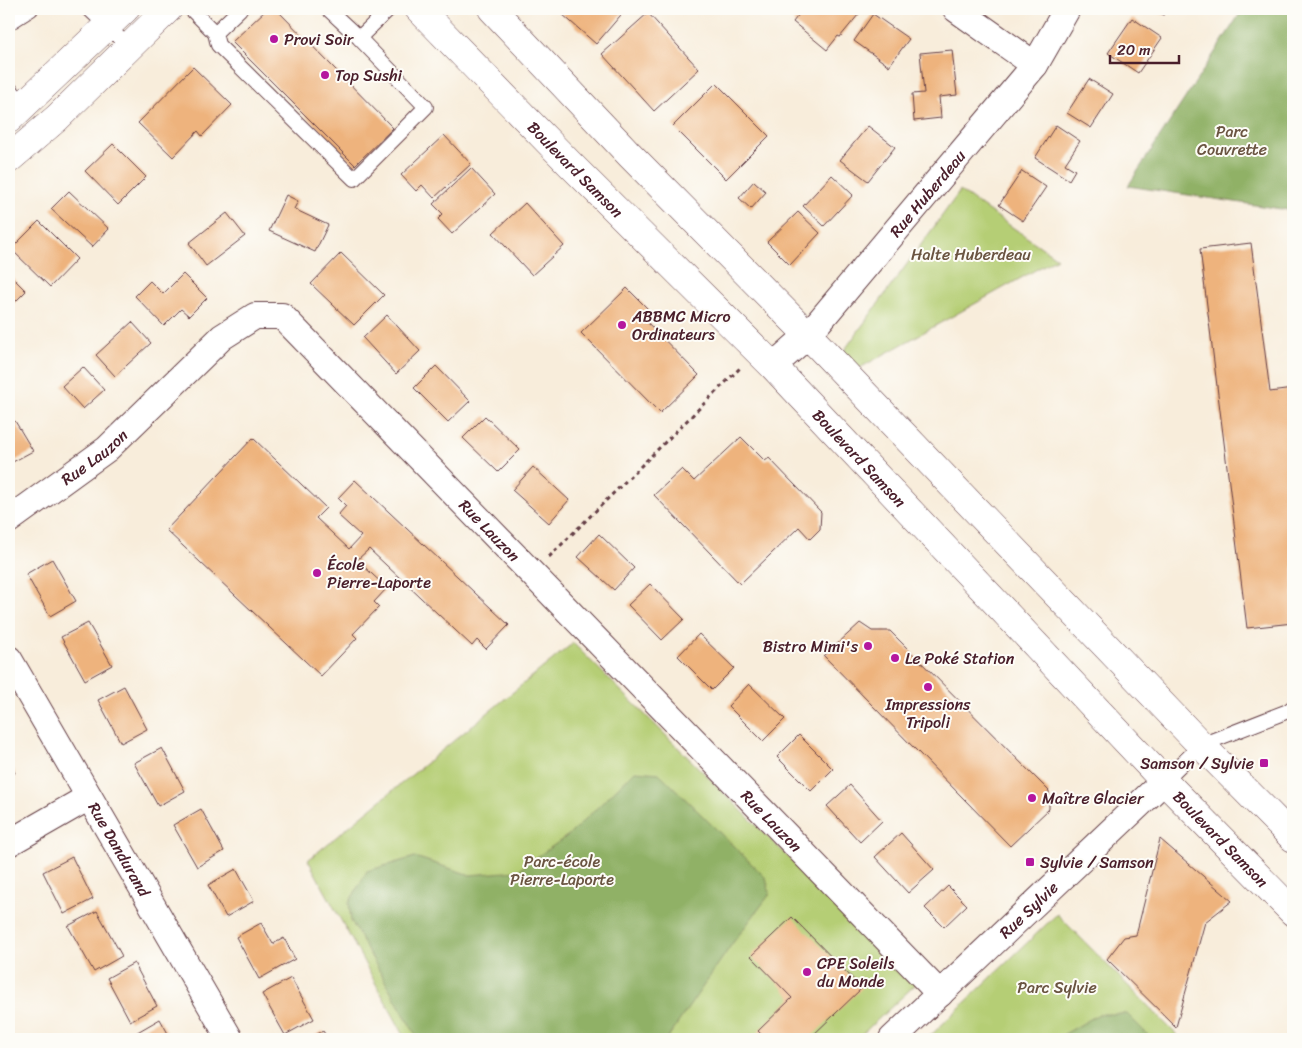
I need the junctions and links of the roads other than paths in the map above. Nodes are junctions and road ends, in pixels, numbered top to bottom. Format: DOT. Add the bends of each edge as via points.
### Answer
graph roads {
  1 [pos="31,9"];
  2 [pos="168,9"];
  3 [pos="191,9"];
  4 [pos="240,9"];
  5 [pos="328,9"];
  6 [pos="390,9"];
  7 [pos="418,9"];
  8 [pos="492,9"];
  9 [pos="956,9"];
  10 [pos="1067,9"];
  11 [pos="107,15"];
  12 [pos="9,23"];
  13 [pos="215,33"];
  14 [pos="360,38"];
  15 [pos="129,47"];
  16 [pos="1035,65"];
  17 [pos="14,104"];
  18 [pos="9,159"];
  19 [pos="808,336"];
  20 [pos="773,366"];
  21 [pos="9,520"];
  22 [pos="9,659"];
  23 [pos="1293,707"];
  24 [pos="1201,746"];
  25 [pos="1164,781"];
  26 [pos="89,797"];
  27 [pos="1293,838"];
  28 [pos="9,843"];
  29 [pos="1293,912"];
  30 [pos="940,994"];
  31 [pos="230,1039"];
  32 [pos="892,1039"];
  1 -- 12 [label="lane"];
  2 -- 15 [label="street"];
  3 -- 13 [label="lane"];
  4 -- 13 [label="lane"];
  5 -- 14 [label="lane"];
  6 -- 14 [label="lane"];
  7 -- 20 [label="street, Boulevard Samson"];
  8 -- 19 [label="street"];
  9 -- 16 [label="street"];
  10 -- 16 [label="street, Rue Huberdeau"];
  11 -- 15 [label="lane"];
  11 -- 17 [label="street"];
  13 -- 14 [label="lane" via="218,45 354,179 426,107"];
  15 -- 18 [label="street" via="57,118"];
  16 -- 19 [label="street, Rue Huberdeau"];
  19 -- 20 [label="street, Rue Huberdeau"];
  19 -- 24 [label="street"];
  20 -- 25 [label="street, Boulevard Samson"];
  21 -- 30 [label="street, Rue Lauzon" via="107,449 222,337 255,316 282,316"];
  22 -- 26 [label="street, Rue Dandurand"];
  23 -- 24 [label="lane"];
  24 -- 25 [label="lane"];
  24 -- 27 [label="street"];
  25 -- 29 [label="street, Boulevard Samson"];
  25 -- 30 [label="street, Rue Sylvie"];
  26 -- 28 [label="street"];
  26 -- 31 [label="street, Rue Dandurand"];
  30 -- 32 [label="street, Rue Sylvie"];
}
